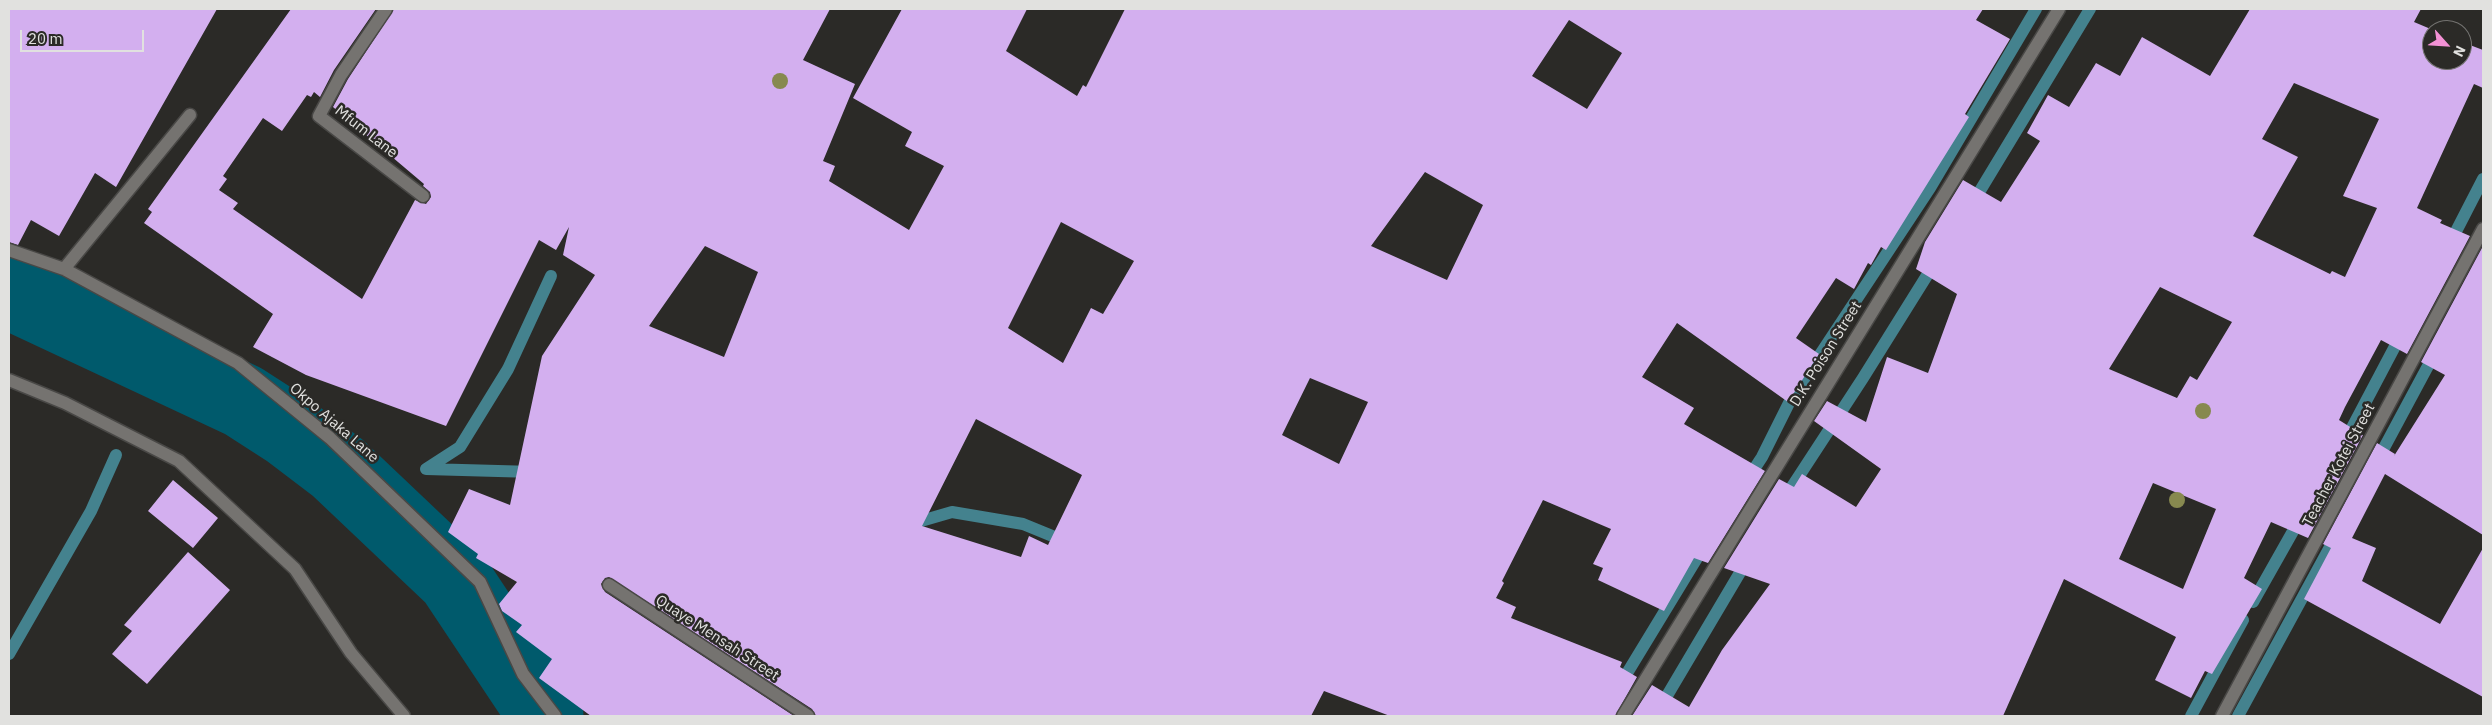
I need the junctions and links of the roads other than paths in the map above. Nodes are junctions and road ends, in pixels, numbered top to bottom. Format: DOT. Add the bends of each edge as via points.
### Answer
graph roads {
  1 [pos="386,9"];
  2 [pos="2059,9"];
  3 [pos="190,116"];
  4 [pos="423,196"];
  5 [pos="2483,229"];
  6 [pos="9,250"];
  7 [pos="64,269"];
  8 [pos="9,380"];
  9 [pos="609,586"];
  10 [pos="404,716"];
  11 [pos="555,716"];
  12 [pos="808,716"];
  13 [pos="1623,716"];
  14 [pos="2222,716"];
  1 -- 4 [label="street, Mfum Lane" via="341,75 318,116"];
  2 -- 13 [label="street, D.K. Poison Street"];
  3 -- 7 [label="street"];
  5 -- 14 [label="street, Teacher Kotei Street"];
  6 -- 7 [label="street, Okpo Ajaka Lane"];
  7 -- 11 [label="street, Okpo Ajaka Lane" via="238,363 330,438 480,582 523,674"];
  8 -- 10 [label="street" via="65,403 179,461 295,570 351,653"];
  9 -- 12 [label="street, Quaye Mensah Street"];
}
